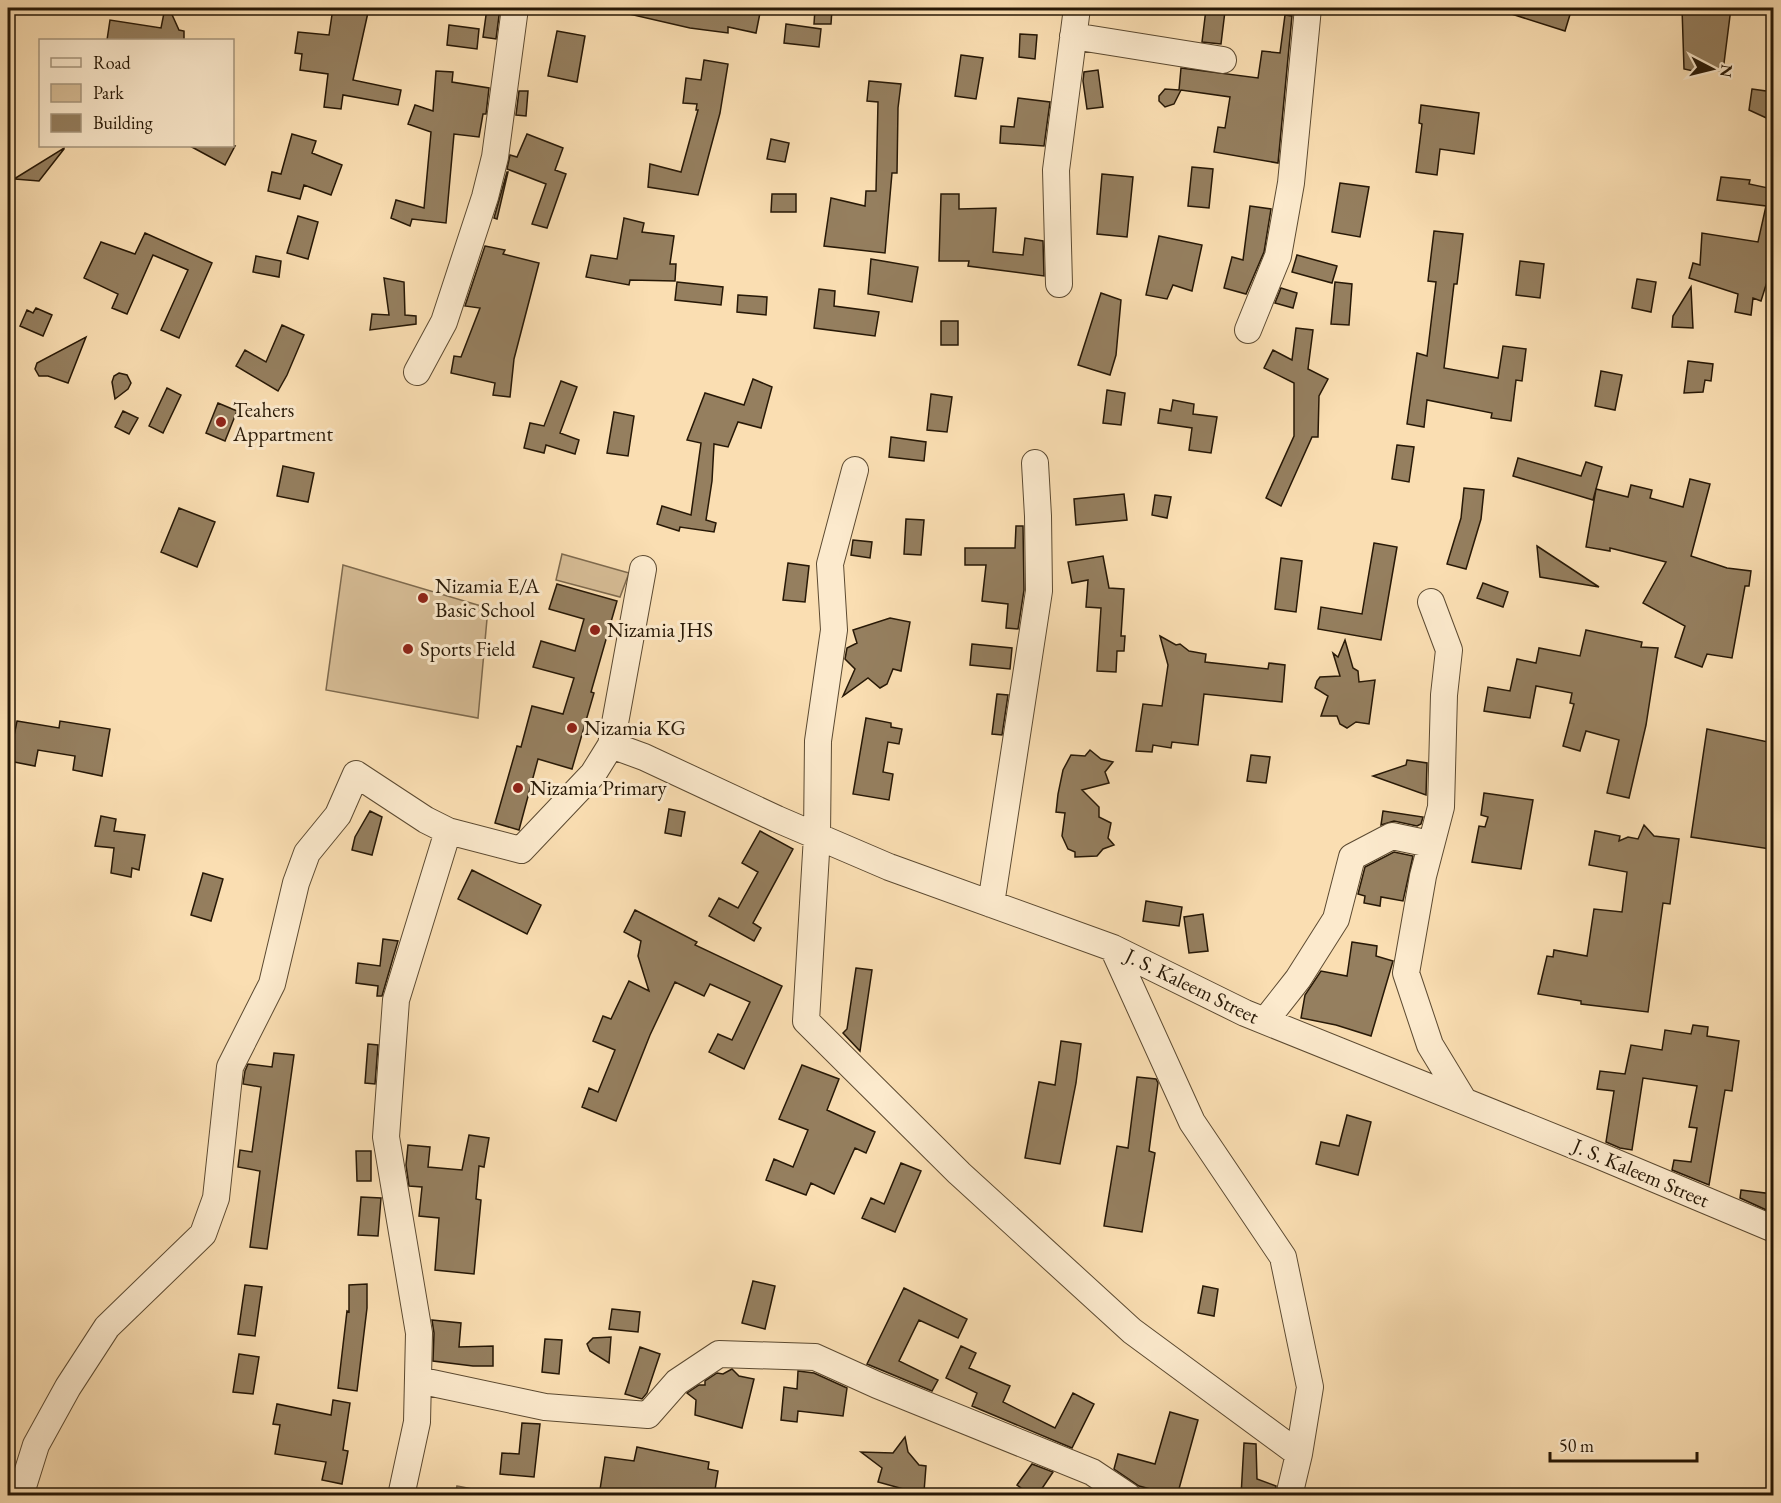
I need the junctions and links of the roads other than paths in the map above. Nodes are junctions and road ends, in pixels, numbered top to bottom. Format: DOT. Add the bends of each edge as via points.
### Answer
graph roads {
  1 [pos="515,8"];
  2 [pos="1077,8"];
  3 [pos="1308,8"];
  4 [pos="1073,36"];
  5 [pos="1223,60"];
  6 [pos="1059,284"];
  7 [pos="1248,330"];
  8 [pos="417,372"];
  9 [pos="1035,463"];
  10 [pos="855,470"];
  11 [pos="643,569"];
  12 [pos="1431,602"];
  13 [pos="611,746"];
  14 [pos="448,831"];
  15 [pos="817,836"];
  16 [pos="1430,844"];
  17 [pos="991,904"];
  18 [pos="1113,948"];
  19 [pos="1264,1021"];
  20 [pos="1464,1101"];
  21 [pos="1773,1229"];
  22 [pos="418,1380"];
  23 [pos="1299,1454"];
  24 [pos="20,1496"];
  25 [pos="401,1496"];
  26 [pos="1128,1496"];
  27 [pos="1289,1496"];
  1 -- 8 [label="street" via="495,157 485,197 444,322"];
  2 -- 4 [label="street"];
  3 -- 7 [label="street" via="1291,183 1278,256"];
  4 -- 5 [label="street"];
  4 -- 6 [label="street" via="1056,170"];
  9 -- 17 [label="street" via="1039,591"];
  10 -- 15 [label="street" via="830,564 834,630 818,741"];
  11 -- 13 [label="street"];
  12 -- 16 [label="street" via="1449,650 1441,807"];
  13 -- 14 [label="street" via="592,774 521,850"];
  13 -- 15 [label="street, J. S. Kaleem Street"];
  14 -- 22 [label="street" via="396,1000 386,1137 419,1333"];
  14 -- 24 [label="street" via="356,774 338,815 307,853 272,984 230,1067 216,1198 203,1234 107,1328 36,1445"];
  15 -- 17 [label="street, J. S. Kaleem Street" via="888,867"];
  15 -- 23 [label="street" via="806,1020 959,1173 1132,1331"];
  16 -- 19 [label="street" via="1392,836 1352,857 1336,919 1298,979"];
  16 -- 20 [label="street" via="1406,973 1430,1045"];
  17 -- 18 [label="street, J. S. Kaleem Street"];
  18 -- 19 [label="street, J. S. Kaleem Street"];
  18 -- 23 [label="street" via="1192,1122 1283,1257 1310,1387"];
  19 -- 20 [label="street, J. S. Kaleem Street"];
  20 -- 21 [label="street, J. S. Kaleem Street"];
  22 -- 25 [label="street" via="417,1422"];
  22 -- 26 [label="street" via="545,1407 648,1415 677,1382 720,1354 815,1357 1092,1472"];
  23 -- 27 [label="street"];
}
